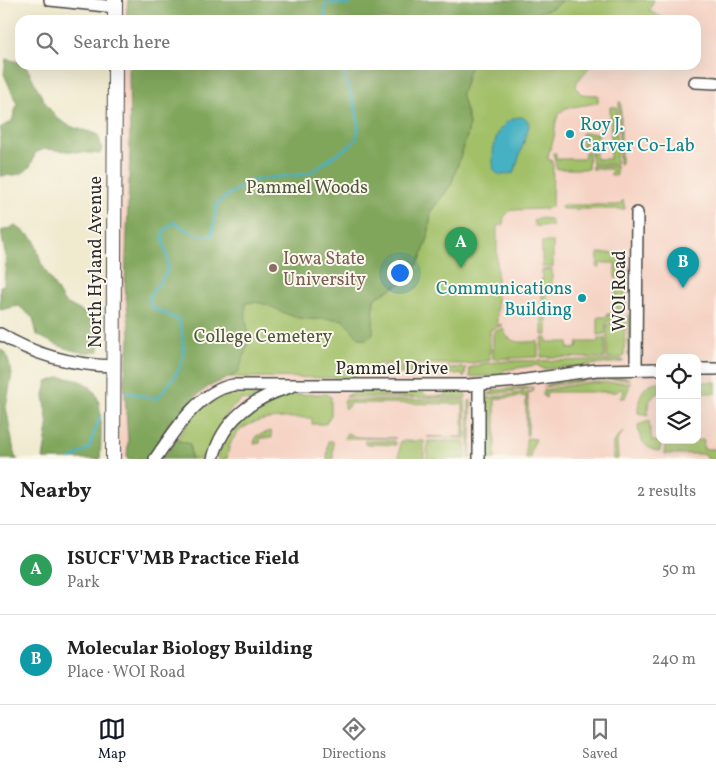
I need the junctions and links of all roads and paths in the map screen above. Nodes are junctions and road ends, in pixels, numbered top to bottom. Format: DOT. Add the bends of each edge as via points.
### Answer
graph roads {
  1 [pos="50,0"];
  2 [pos="115,9"];
  3 [pos="115,70"];
  4 [pos="695,82"];
  5 [pos="716,83"];
  6 [pos="637,213"];
  7 [pos="0,334"];
  8 [pos="113,366"];
  9 [pos="636,369"];
  10 [pos="656,369"];
  11 [pos="701,369"];
  12 [pos="716,369"];
  13 [pos="299,385"];
  14 [pos="479,385"];
  15 [pos="113,459"];
  16 [pos="155,459"];
  17 [pos="213,459"];
  18 [pos="479,459"];
  1 -- 2 [label="street"];
  3 -- 8 [label="main road, North Hyland Avenue"];
  4 -- 5 [label="street"];
  6 -- 9 [label="street, WOI Road"];
  7 -- 8 [label="street" via="30,350 50,356"];
  8 -- 15 [label="main road, North Hyland Avenue"];
  9 -- 10 [label="street, Pammel Drive"];
  9 -- 14 [label="street, Pammel Drive" via="596,370"];
  11 -- 12 [label="street"];
  13 -- 14 [label="street, Pammel Drive"];
  13 -- 16 [label="street, Pammel Drive" via="224,387 195,407"];
  13 -- 17 [label="street" via="266,396 239,414 222,435"];
  14 -- 18 [label="street"];
}
